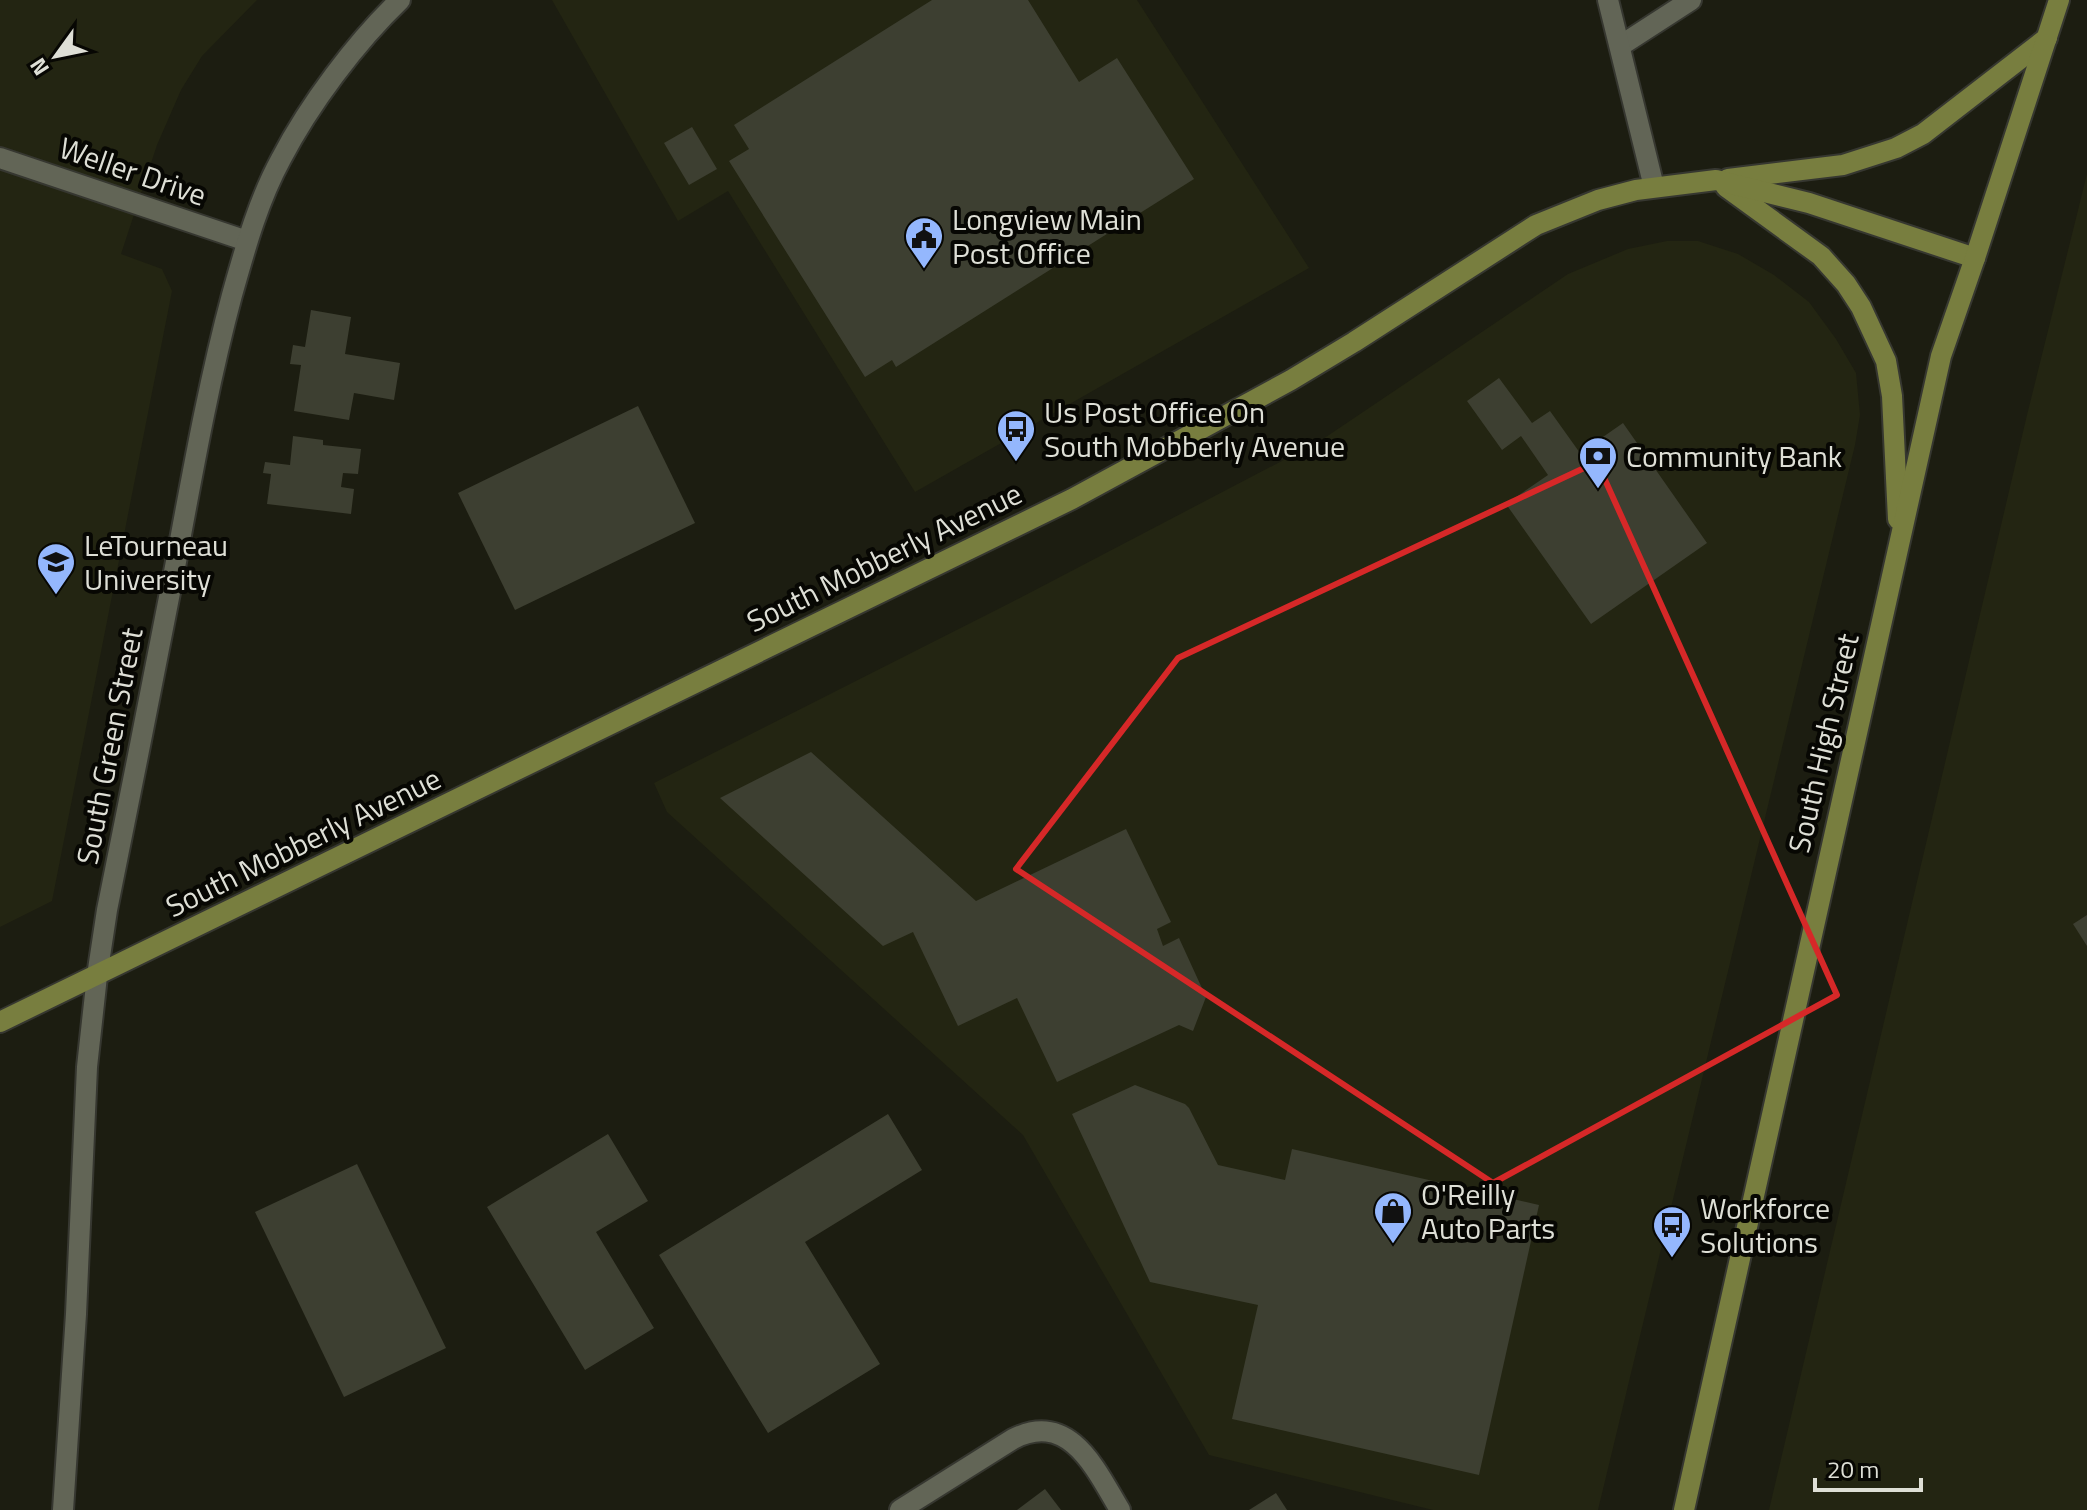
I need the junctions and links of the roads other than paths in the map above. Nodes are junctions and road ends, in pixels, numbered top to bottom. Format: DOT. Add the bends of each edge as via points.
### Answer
graph roads {
  1 [pos="400,0"];
  2 [pos="1608,0"];
  3 [pos="1691,0"];
  4 [pos="2059,0"];
  5 [pos="2047,38"];
  6 [pos="1620,46"];
  7 [pos="0,158"];
  8 [pos="1716,180"];
  9 [pos="1654,187"];
  10 [pos="247,241"];
  11 [pos="1975,258"];
  12 [pos="1899,545"];
  13 [pos="97,976"];
  14 [pos="0,1022"];
  15 [pos="63,1510"];
  16 [pos="900,1510"];
  17 [pos="1120,1510"];
  18 [pos="1684,1510"];
  1 -- 10 [label="street, South Green Street" via="357,47 304,121 281,158"];
  2 -- 6 [label="street"];
  3 -- 6 [label="street"];
  4 -- 5 [label="main road, South High Street"];
  5 -- 8 [label="main road" via="1923,134 1896,148 1843,165"];
  5 -- 11 [label="main road, South High Street"];
  6 -- 9 [label="street"];
  7 -- 10 [label="street, Weller Drive"];
  8 -- 9 [label="main road, South Mobberly Avenue"];
  8 -- 11 [label="main road, South Mobberly Avenue" via="1809,203"];
  8 -- 12 [label="main road" via="1821,256 1861,307 1886,361 1892,396"];
  9 -- 13 [label="main road, South Mobberly Avenue" via="1598,200 1536,225 1291,380 1072,499"];
  10 -- 13 [label="street, South Green Street" via="203,417"];
  11 -- 12 [label="main road, South High Street" via="1941,356"];
  12 -- 18 [label="main road, South High Street"];
  13 -- 14 [label="main road, South Mobberly Avenue"];
  13 -- 15 [label="street, South Green Street" via="87,1067"];
  16 -- 17 [label="street" via="1023,1434 1041,1431 1073,1442"];
}
